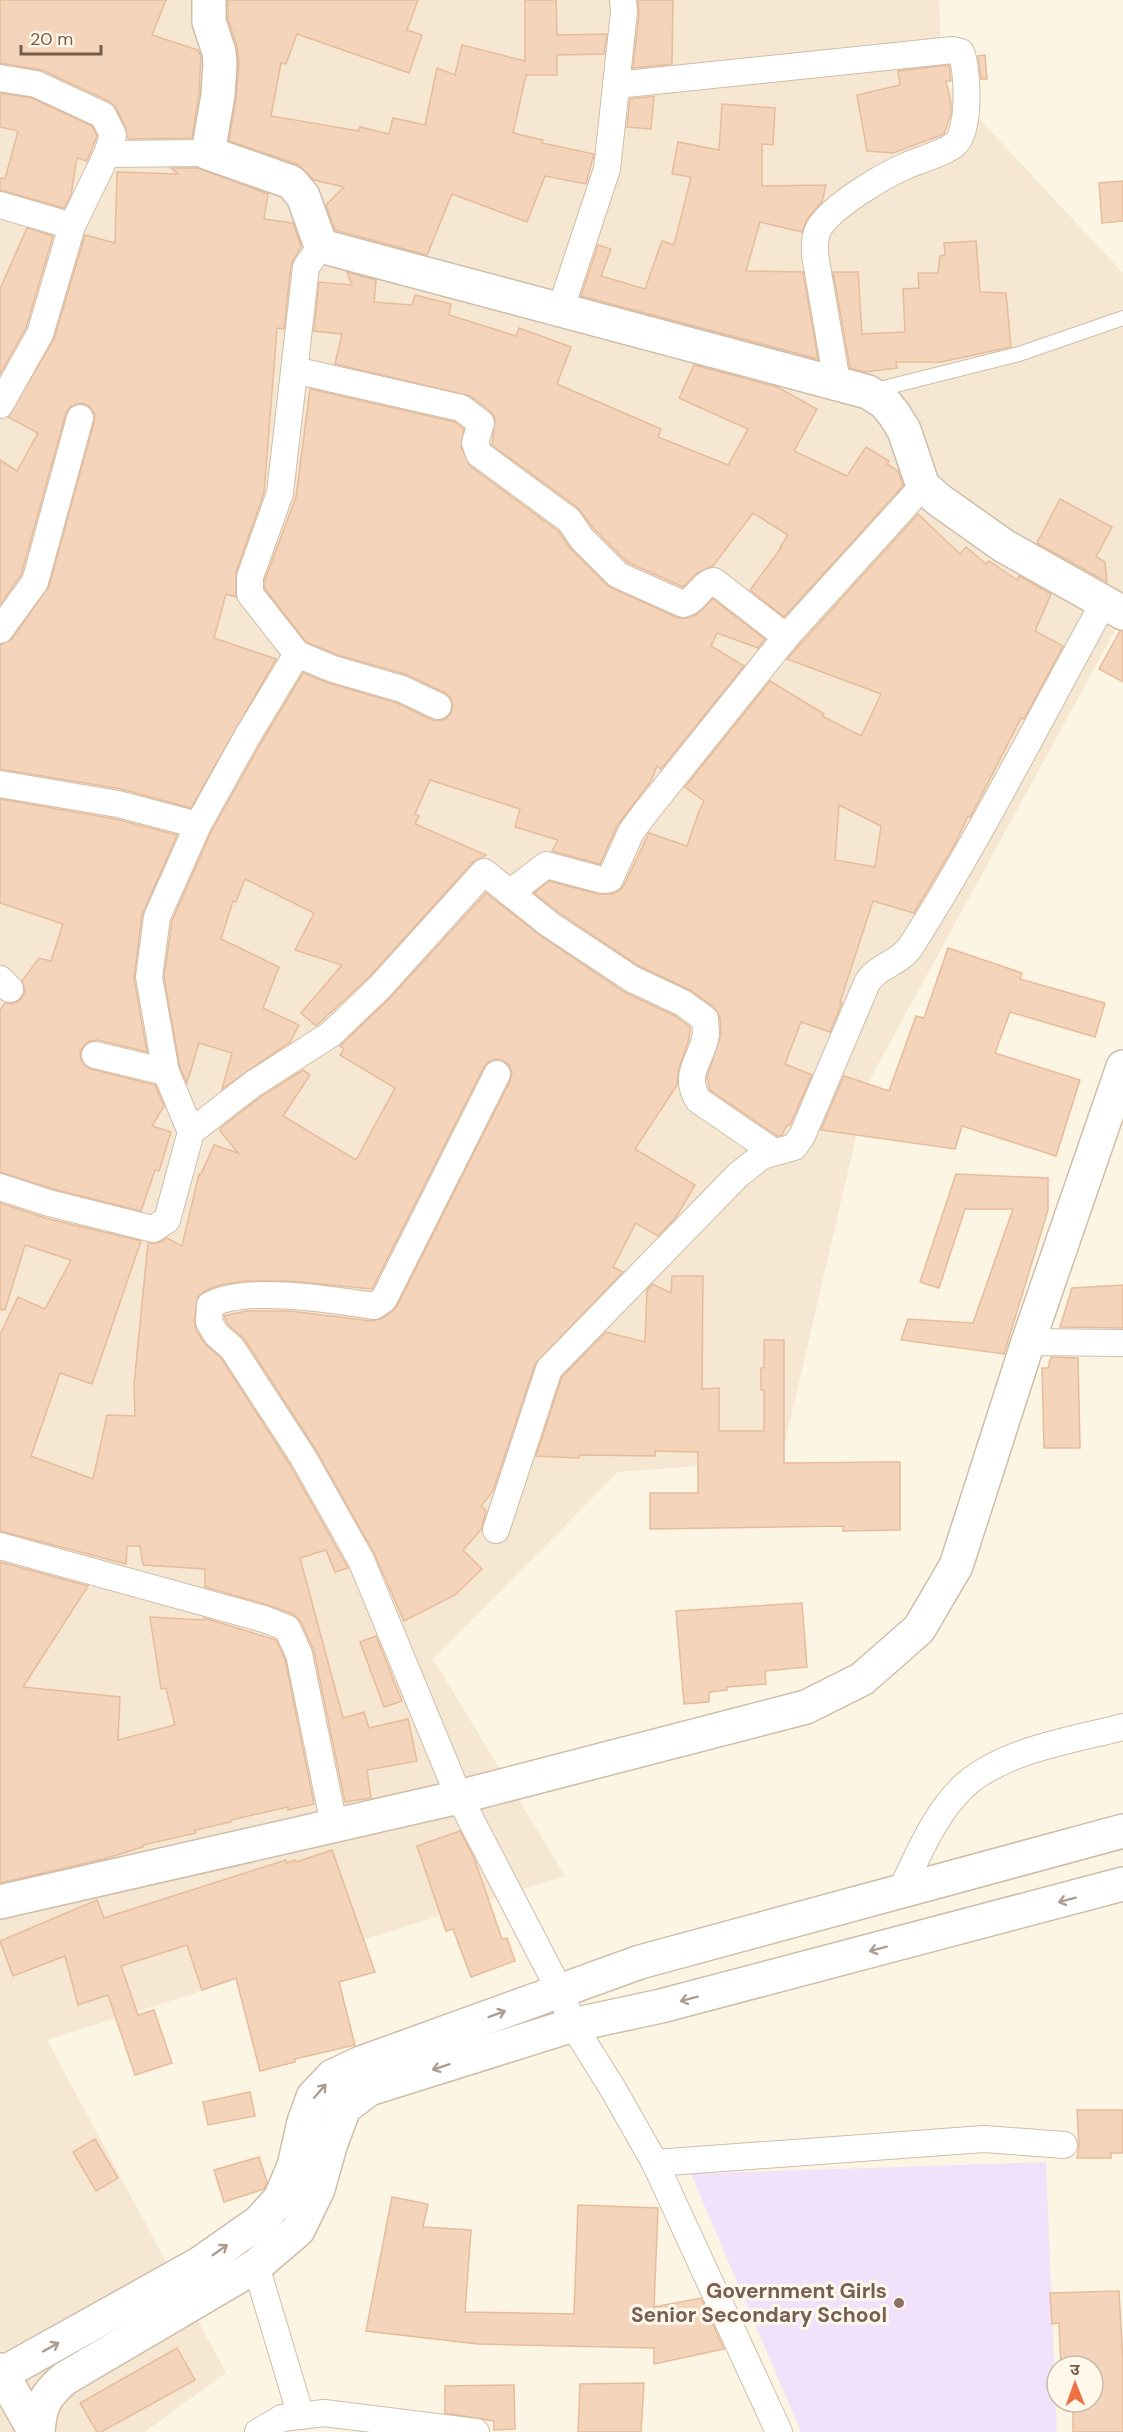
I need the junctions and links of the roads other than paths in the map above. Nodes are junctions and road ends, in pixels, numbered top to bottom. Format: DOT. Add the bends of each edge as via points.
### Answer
graph roads {
  1 [pos="209,0"];
  2 [pos="623,0"];
  3 [pos="0,78"];
  4 [pos="616,85"];
  5 [pos="208,153"];
  6 [pos="107,154"];
  7 [pos="0,205"];
  8 [pos="72,226"];
  9 [pos="321,246"];
  10 [pos="560,311"];
  11 [pos="1123,318"];
  12 [pos="294,370"];
  13 [pos="852,387"];
  14 [pos="0,405"];
  15 [pos="80,418"];
  16 [pos="923,486"];
  17 [pos="1113,609"];
  18 [pos="0,630"];
  19 [pos="786,637"];
  20 [pos="297,654"];
  21 [pos="438,706"];
  22 [pos="0,784"];
  23 [pos="198,825"];
  24 [pos="510,893"];
  25 [pos="95,1054"];
  26 [pos="1123,1067"];
  27 [pos="166,1072"];
  28 [pos="497,1074"];
  29 [pos="191,1132"];
  30 [pos="774,1152"];
  31 [pos="0,1186"];
  32 [pos="1028,1342"];
  33 [pos="1123,1342"];
  34 [pos="496,1530"];
  35 [pos="0,1546"];
  36 [pos="1123,1727"];
  37 [pos="459,1797"];
  38 [pos="334,1825"];
  39 [pos="1123,1831"];
  40 [pos="1123,1884"];
  41 [pos="900,1892"];
  42 [pos="0,1902"];
  43 [pos="560,1991"];
  44 [pos="573,2025"];
  45 [pos="1064,2145"];
  46 [pos="654,2163"];
  47 [pos="256,2266"];
  48 [pos="1,2373"];
  49 [pos="301,2416"];
  50 [pos="37,2432"];
  51 [pos="258,2432"];
  52 [pos="476,2432"];
  53 [pos="779,2432"];
  1 -- 5 [label="street" via="209,22 220,64"];
  2 -- 4 [label="street"];
  3 -- 6 [label="street" via="36,84 103,115 113,135"];
  4 -- 10 [label="street" via="607,169"];
  4 -- 13 [label="street" via="961,52 967,115 963,134 955,144 871,184 818,229 815,255"];
  5 -- 6 [label="street"];
  5 -- 9 [label="street" via="291,182 303,196"];
  6 -- 8 [label="street"];
  7 -- 8 [label="street"];
  8 -- 14 [label="street" via="40,334"];
  9 -- 10 [label="street"];
  9 -- 12 [label="street" via="306,267"];
  10 -- 13 [label="street"];
  11 -- 13 [label="lane" via="1019,354"];
  12 -- 19 [label="street" via="461,408 481,423 475,443 479,454 569,520 618,575 683,604 714,581"];
  12 -- 20 [label="street" via="279,493 249,588"];
  13 -- 16 [label="street" via="885,403 904,430"];
  15 -- 18 [label="street" via="35,582"];
  16 -- 17 [label="street" via="1005,546"];
  16 -- 19 [label="street"];
  17 -- 30 [label="street" via="912,945 899,960 872,975 867,983 802,1136 794,1147"];
  19 -- 24 [label="street" via="631,832 610,879 546,865"];
  20 -- 21 [label="street" via="402,689"];
  20 -- 23 [label="street"];
  22 -- 23 [label="street" via="118,804"];
  23 -- 27 [label="street" via="157,917 151,957 149,977"];
  24 -- 29 [label="street" via="484,872 332,1034 253,1084"];
  24 -- 30 [label="street" via="534,915 623,973 683,1003 705,1019 706,1034 690,1080 692,1090 698,1100"];
  25 -- 27 [label="street"];
  26 -- 32 [label="street"];
  27 -- 29 [label="street"];
  28 -- 37 [label="street" via="384,1299 374,1306 292,1295 221,1298 210,1305 209,1322 232,1348 303,1456 361,1560"];
  29 -- 31 [label="street" via="167,1220 153,1229 49,1203"];
  30 -- 34 [label="street" via="755,1160 738,1175 549,1369"];
  32 -- 33 [label="street"];
  32 -- 37 [label="street" via="956,1566 919,1629 862,1679 806,1707"];
  35 -- 38 [label="street" via="287,1628 299,1654"];
  36 -- 41 [label="street" via="1017,1755 965,1785 932,1828"];
  37 -- 38 [label="street"];
  37 -- 43 [label="street"];
  38 -- 42 [label="street"];
  39 -- 41 [label="street"];
  40 -- 44 [label="street, one-way" via="672,2003"];
  41 -- 43 [label="street" via="640,1962"];
  43 -- 44 [label="street"];
  48 -- 43 [label="street, one-way" via="199,2264 259,2222 280,2199 294,2166 313,2097 333,2076"];
  44 -- 46 [label="street"];
  44 -- 47 [label="street, one-way" via="369,2090 344,2108 318,2189 298,2230"];
  45 -- 46 [label="street" via="984,2139"];
  46 -- 53 [label="street"];
  47 -- 49 [label="street"];
  47 -- 50 [label="street" via="64,2379 47,2394"];
  48 -- 50 [label="street"];
  49 -- 51 [label="street" via="282,2418"];
  49 -- 52 [label="street" via="324,2413"];
}
